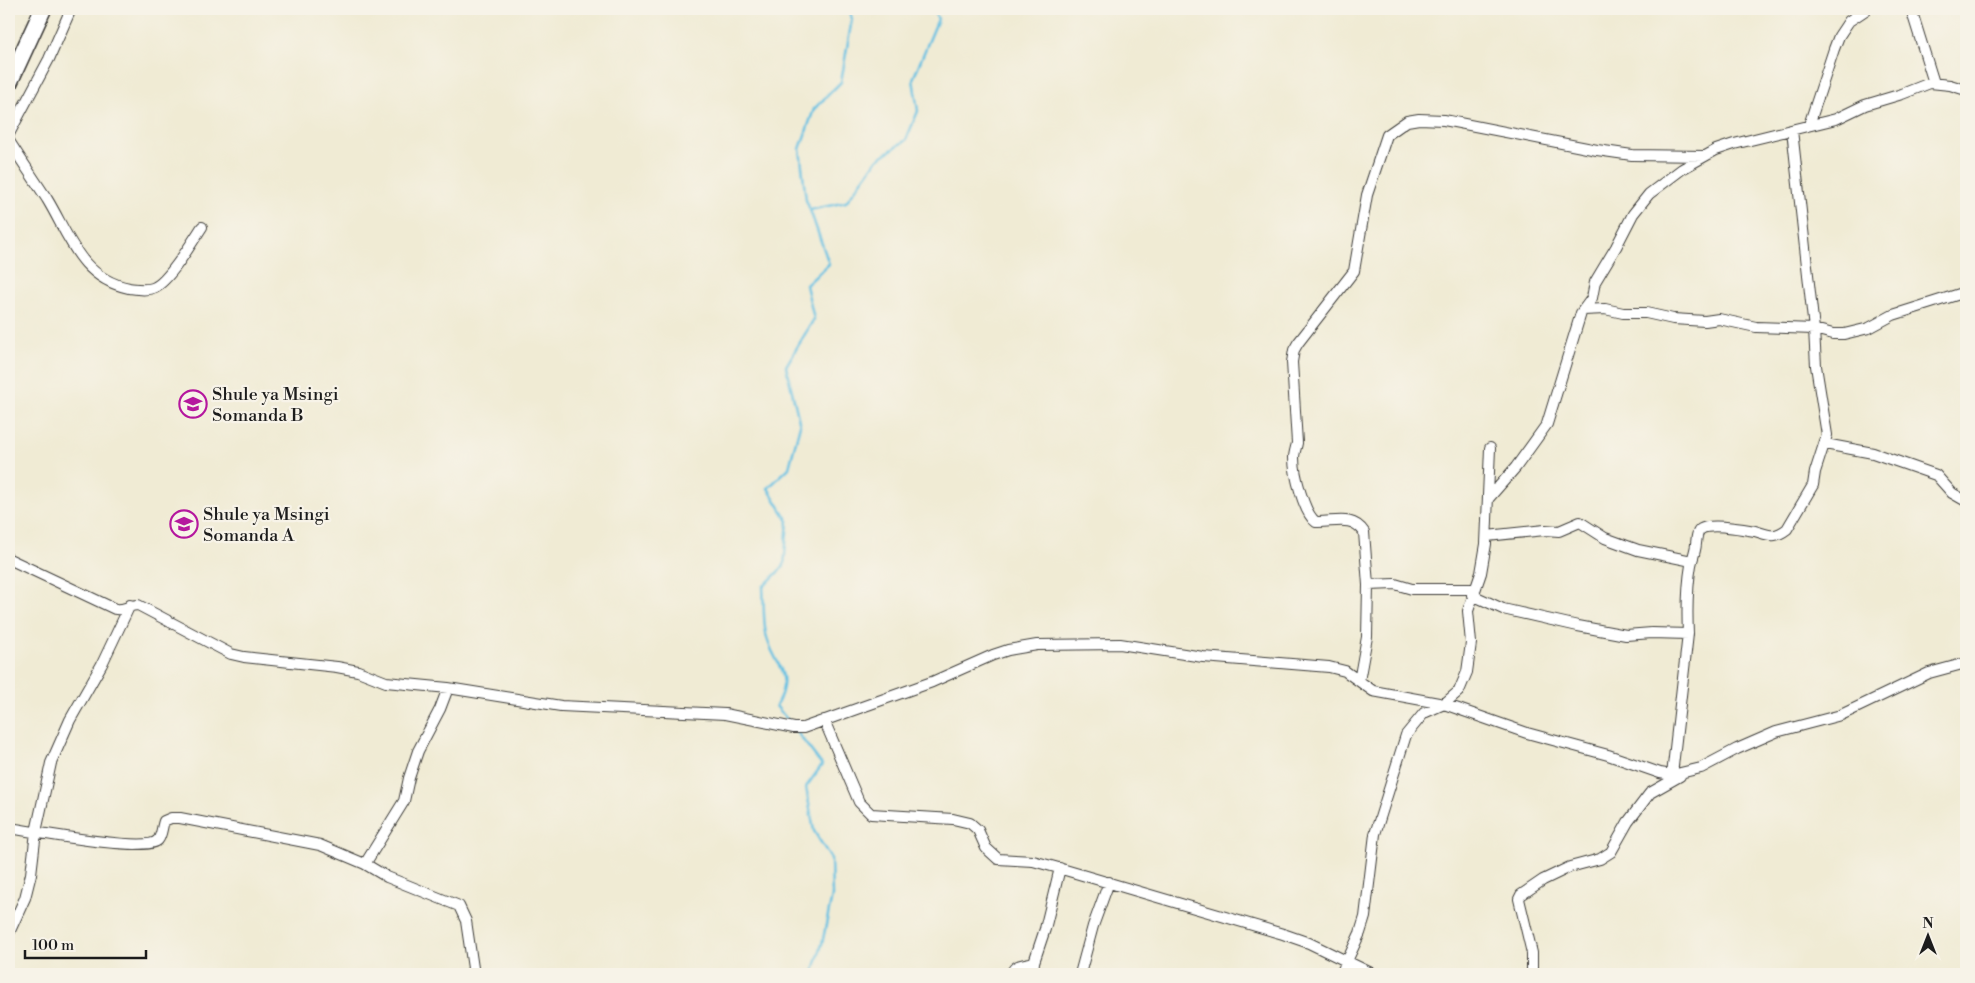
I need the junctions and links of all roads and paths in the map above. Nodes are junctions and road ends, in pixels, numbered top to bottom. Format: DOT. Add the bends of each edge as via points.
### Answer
graph roads {
  1 [pos="43,9"];
  2 [pos="70,9"];
  3 [pos="1867,9"];
  4 [pos="1911,9"];
  5 [pos="9,83"];
  6 [pos="1934,83"];
  7 [pos="1966,90"];
  8 [pos="1809,124"];
  9 [pos="1792,130"];
  10 [pos="9,134"];
  11 [pos="9,141"];
  12 [pos="1705,156"];
  13 [pos="202,228"];
  14 [pos="1966,292"];
  15 [pos="1583,310"];
  16 [pos="1814,329"];
  17 [pos="1825,444"];
  18 [pos="1490,448"];
  19 [pos="1488,499"];
  20 [pos="1966,501"];
  21 [pos="1487,536"];
  22 [pos="9,559"];
  23 [pos="1692,561"];
  24 [pos="1368,585"];
  25 [pos="1473,592"];
  26 [pos="130,605"];
  27 [pos="1688,634"];
  28 [pos="1966,663"];
  29 [pos="1359,680"];
  30 [pos="448,688"];
  31 [pos="1444,704"];
  32 [pos="824,720"];
  33 [pos="1686,773"];
  34 [pos="1672,775"];
  35 [pos="9,828"];
  36 [pos="36,832"];
  37 [pos="365,864"];
  38 [pos="1060,868"];
  39 [pos="1109,882"];
  40 [pos="9,933"];
  41 [pos="1034,962"];
  42 [pos="1346,962"];
  43 [pos="471,974"];
  44 [pos="1011,974"];
  45 [pos="1032,974"];
  46 [pos="1080,974"];
  47 [pos="1341,974"];
  48 [pos="1373,974"];
  49 [pos="1532,974"];
  1 -- 5 [label="highway"];
  2 -- 10 [label="street" via="49,58"];
  3 -- 8 [label="street" via="1849,21 1839,36"];
  4 -- 6 [label="street"];
  6 -- 7 [label="street"];
  6 -- 8 [label="street" via="1882,98 1836,119"];
  8 -- 9 [label="street"];
  9 -- 12 [label="street" via="1734,144"];
  9 -- 16 [label="street"];
  11 -- 13 [label="street" via="70,243 102,278 135,289 156,287 168,276"];
  12 -- 15 [label="street" via="1649,194 1632,214 1595,282 1592,298"];
  12 -- 24 [label="street" via="1632,155 1444,120 1408,121 1387,135 1367,195 1354,271 1298,343 1292,362 1295,472 1308,513 1316,522 1346,520 1360,526 1364,532"];
  14 -- 16 [label="street" via="1893,315 1854,333 1833,334"];
  15 -- 16 [label="street" via="1606,309 1646,313 1673,320 1705,322 1720,319 1756,327"];
  15 -- 19 [label="street" via="1547,424"];
  16 -- 17 [label="street" via="1816,366 1826,422"];
  17 -- 20 [label="street" via="1874,453 1936,475"];
  17 -- 23 [label="street" via="1813,485 1786,529 1774,536 1703,528 1698,533"];
  18 -- 19 [label="street"];
  19 -- 21 [label="street"];
  21 -- 23 [label="street" via="1560,531 1580,522 1605,538 1638,550"];
  21 -- 25 [label="street" via="1481,573"];
  22 -- 26 [label="street" via="115,609 122,610"];
  23 -- 27 [label="street"];
  24 -- 25 [label="street" via="1395,584 1412,589"];
  24 -- 29 [label="street" via="1367,637"];
  25 -- 27 [label="street" via="1502,609 1578,626 1626,635"];
  25 -- 31 [label="street" via="1468,611 1471,643 1467,672 1459,691"];
  26 -- 30 [label="street" via="146,608 231,654 337,667 386,682"];
  26 -- 36 [label="street" via="70,720 51,764"];
  27 -- 34 [label="street"];
  28 -- 33 [label="street" via="1920,676 1841,715 1762,737"];
  29 -- 31 [label="street" via="1373,691"];
  29 -- 32 [label="street" via="1345,671 1329,667 1203,657 1120,644 1037,645 993,655 932,682"];
  30 -- 32 [label="street" via="562,706 725,714 794,728"];
  30 -- 37 [label="street" via="418,751 404,801"];
  31 -- 34 [label="street" via="1527,733"];
  31 -- 42 [label="street" via="1424,713 1406,735 1375,834 1365,917"];
  32 -- 38 [label="street" via="860,802 871,814 953,819 978,830 986,848 998,859"];
  33 -- 34 [label="street"];
  33 -- 49 [label="street" via="1650,793 1611,852 1600,859 1570,867 1520,895 1532,953"];
  35 -- 36 [label="street"];
  36 -- 37 [label="street" via="100,842 153,843 158,840 164,821 180,818 320,845"];
  36 -- 40 [label="street" via="25,898"];
  37 -- 43 [label="street" via="387,877 459,906 466,921 473,968"];
  38 -- 39 [label="street"];
  38 -- 41 [label="street"];
  39 -- 42 [label="street" via="1283,934"];
  39 -- 46 [label="street"];
  41 -- 44 [label="street" via="1017,966"];
  41 -- 45 [label="street"];
  42 -- 47 [label="street"];
  42 -- 48 [label="street"];
}
